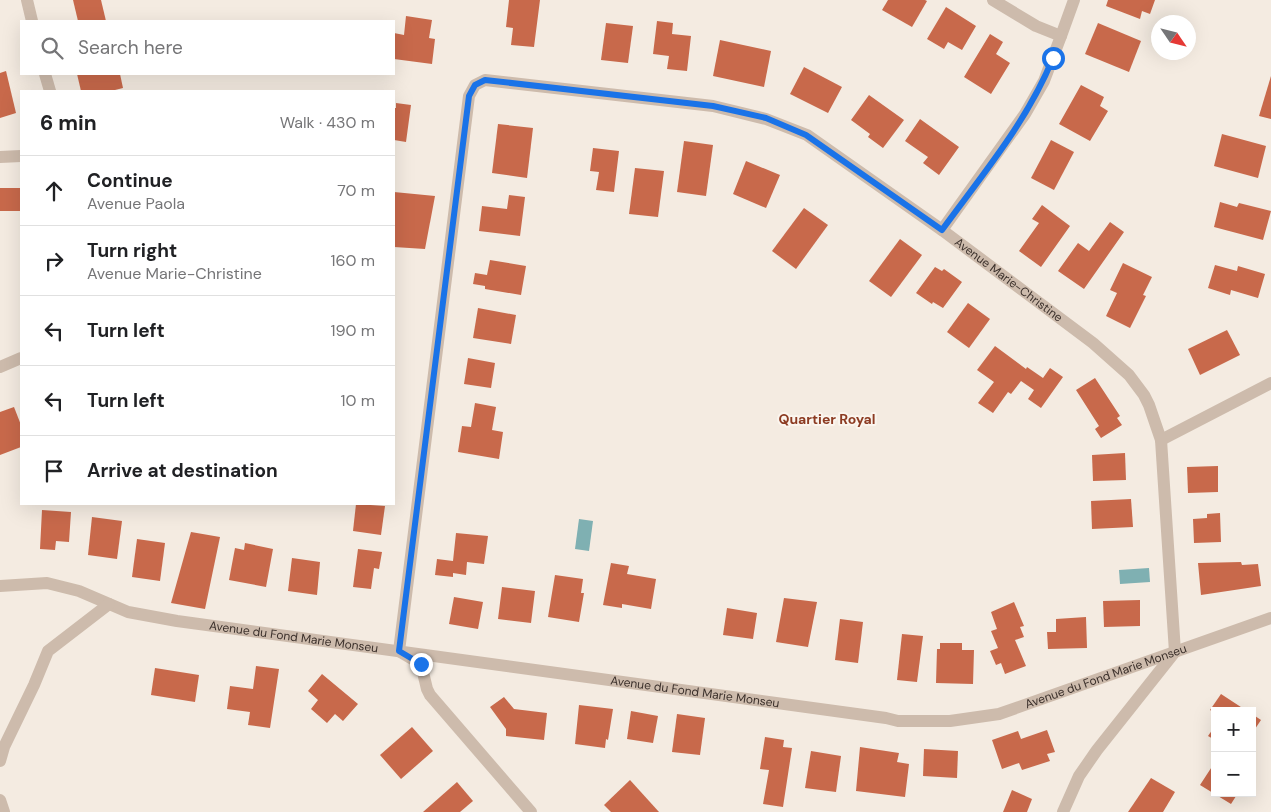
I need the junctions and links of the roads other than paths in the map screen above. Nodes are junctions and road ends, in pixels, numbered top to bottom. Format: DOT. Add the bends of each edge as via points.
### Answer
graph roads {
  1 [pos="26,0"];
  2 [pos="993,0"];
  3 [pos="1074,0"];
  4 [pos="32,20"];
  5 [pos="1061,36"];
  6 [pos="45,75"];
  7 [pos="50,90"];
  8 [pos="20,156"];
  9 [pos="0,157"];
  10 [pos="942,230"];
  11 [pos="20,358"];
  12 [pos="0,367"];
  13 [pos="1271,383"];
  14 [pos="1161,440"];
  15 [pos="0,586"];
  16 [pos="109,604"];
  17 [pos="1271,618"];
  18 [pos="399,651"];
  19 [pos="1175,652"];
  20 [pos="0,761"];
  21 [pos="0,800"];
  22 [pos="4,812"];
  23 [pos="531,812"];
  24 [pos="1063,812"];
  1 -- 4 [label="street"];
  2 -- 5 [label="street" via="1036,26"];
  3 -- 5 [label="street"];
  5 -- 10 [label="street" via="1044,81 1025,114"];
  6 -- 7 [label="street"];
  8 -- 9 [label="street"];
  10 -- 14 [label="street, Avenue Marie-Christine" via="1093,343 1129,375 1150,405"];
  10 -- 18 [label="street, Avenue Marie-Christine" via="806,135 766,118 713,106 485,80 475,85 469,96"];
  11 -- 12 [label="street"];
  13 -- 14 [label="street"];
  14 -- 19 [label="street, Avenue Marie-Christine"];
  15 -- 16 [label="street, Avenue du Fond Marie Monseu" via="47,583 79,591"];
  16 -- 18 [label="street, Avenue du Fond Marie Monseu" via="128,612 178,621"];
  16 -- 20 [label="street" via="48,651"];
  17 -- 19 [label="street, Avenue du Fond Marie Monseu"];
  18 -- 19 [label="street, Avenue du Fond Marie Monseu" via="898,721 950,721 1000,714"];
  18 -- 23 [label="street" via="421,664 430,695"];
  19 -- 24 [label="street" via="1097,750 1079,776"];
  21 -- 22 [label="street"];
}
